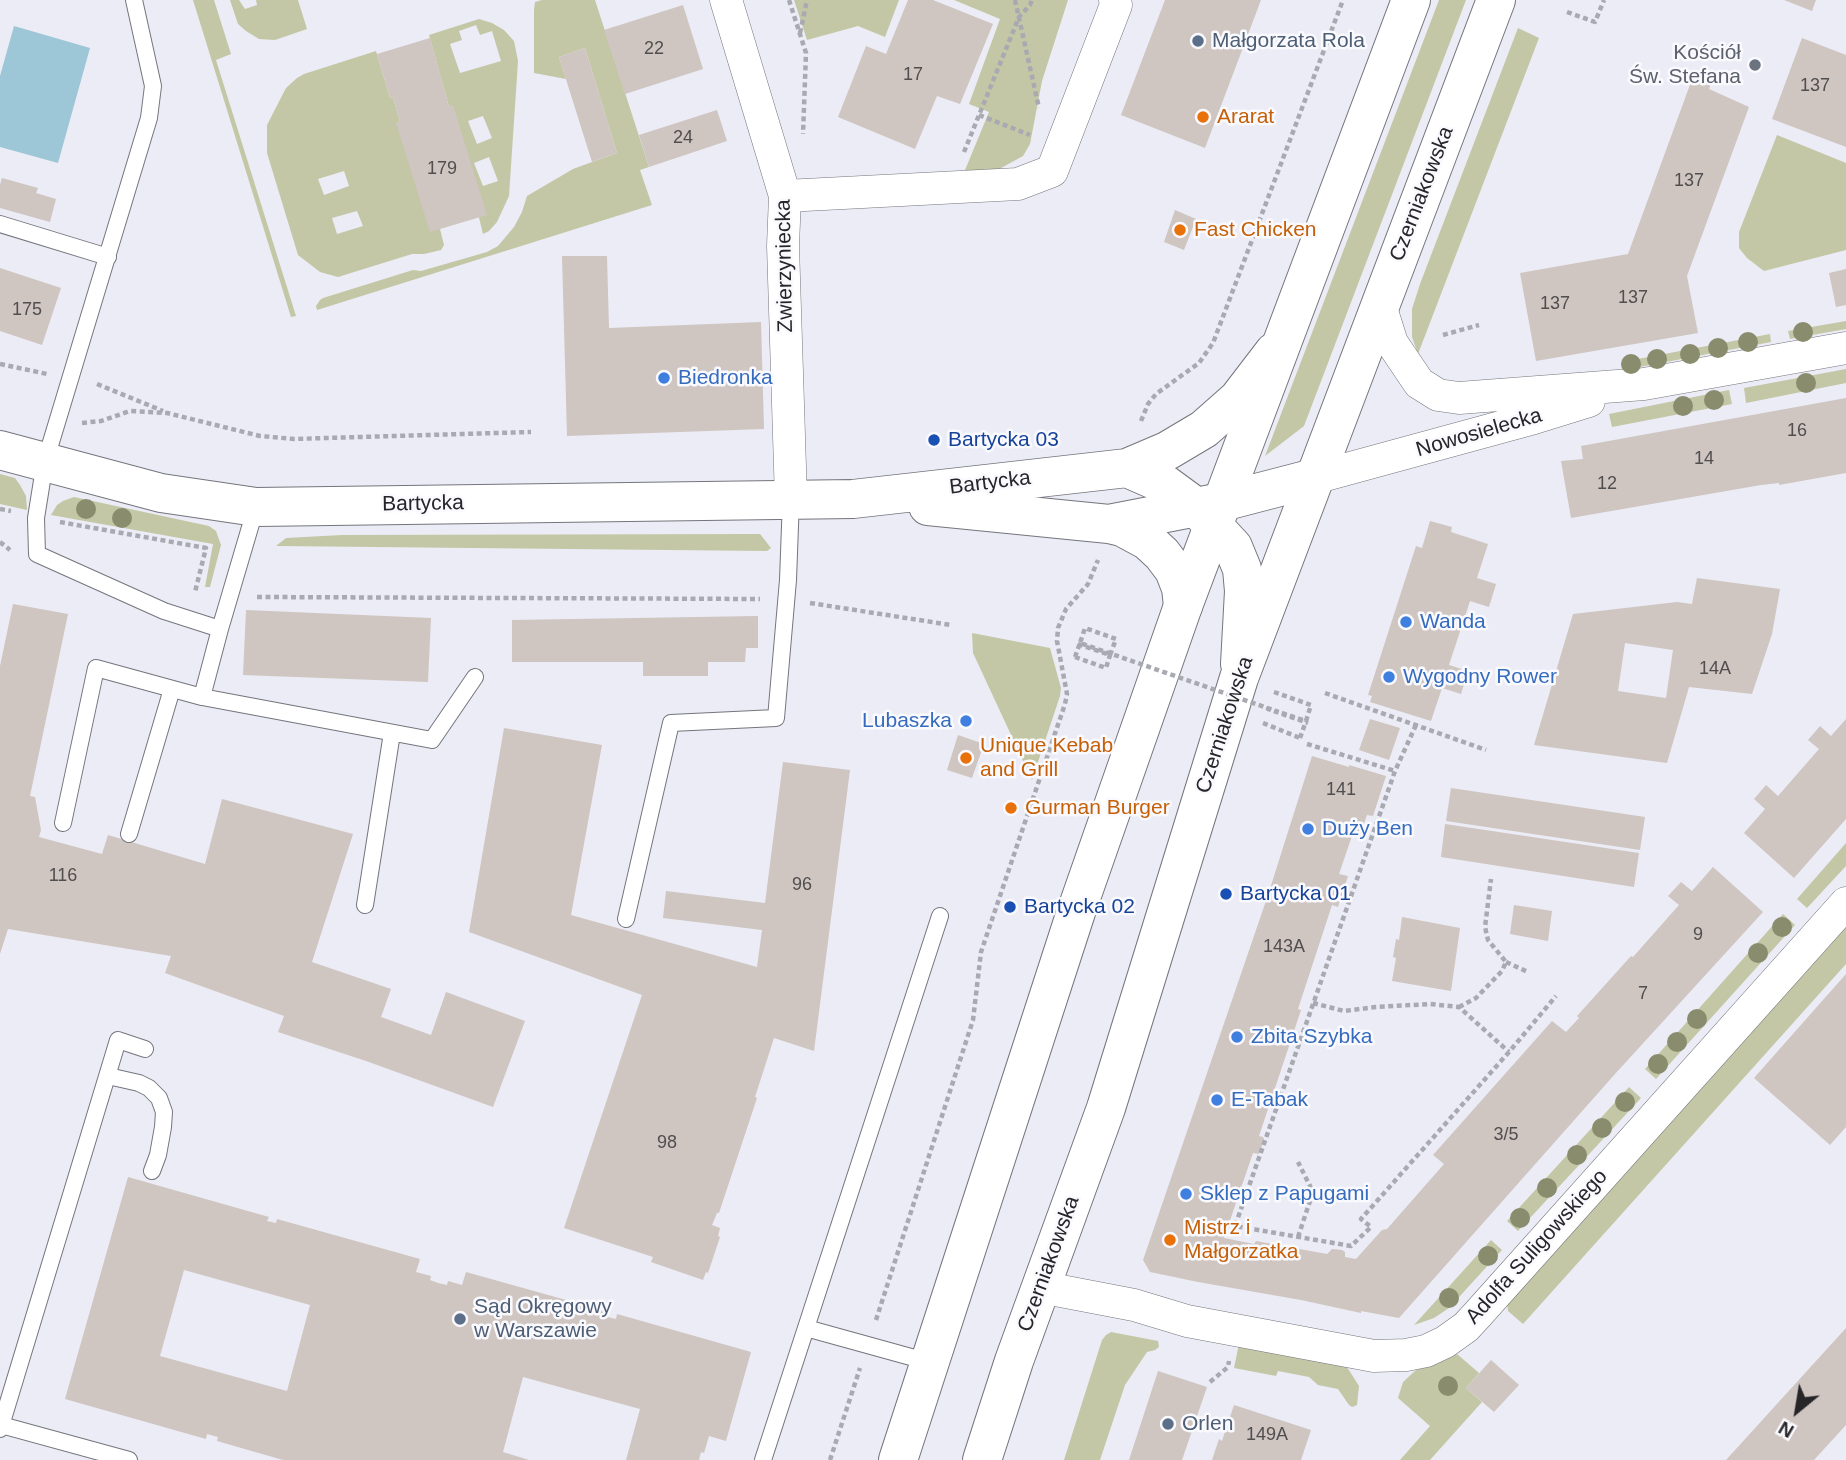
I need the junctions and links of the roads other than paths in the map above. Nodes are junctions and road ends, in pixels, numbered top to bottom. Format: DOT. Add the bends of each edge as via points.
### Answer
graph roads {
  1 [pos="134,0"];
  2 [pos="726,0"];
  3 [pos="1115,0"];
  4 [pos="1411,0"];
  5 [pos="1496,0"];
  6 [pos="785,196"];
  7 [pos="0,224"];
  8 [pos="107,257"];
  9 [pos="1380,305"];
  10 [pos="1280,345"];
  11 [pos="1846,348"];
  12 [pos="1644,384"];
  13 [pos="0,450"];
  14 [pos="45,462"];
  15 [pos="1127,468"];
  16 [pos="1314,478"];
  17 [pos="791,499"];
  18 [pos="853,499"];
  19 [pos="256,507"];
  20 [pos="1210,511"];
  21 [pos="1105,540"];
  22 [pos="1183,606"];
  23 [pos="220,629"];
  24 [pos="475,677"];
  25 [pos="1239,678"];
  26 [pos="172,690"];
  27 [pos="202,697"];
  28 [pos="392,733"];
  29 [pos="63,823"];
  30 [pos="129,834"];
  31 [pos="1846,903"];
  32 [pos="365,905"];
  33 [pos="940,916"];
  34 [pos="626,919"];
  35 [pos="145,1049"];
  36 [pos="108,1076"];
  37 [pos="152,1171"];
  38 [pos="1040,1287"];
  39 [pos="806,1328"];
  40 [pos="929,1362"];
  41 [pos="1,1427"];
  42 [pos="129,1460"];
  43 [pos="763,1460"];
  44 [pos="898,1460"];
  45 [pos="982,1460"];
  1 -- 8 [label="lane" via="153,86 149,118"];
  2 -- 6 [label="street, Zwierzyniecka"];
  3 -- 6 [label="street" via="1052,171 1018,184"];
  4 -- 10 [label="main road"];
  5 -- 9 [label="main road, Czerniakowska"];
  6 -- 17 [label="street, Zwierzyniecka"];
  7 -- 8 [label="lane"];
  8 -- 14 [label="lane"];
  9 -- 12 [label="street, Nowosielecka" via="1392,343 1419,383 1438,395 1460,398"];
  9 -- 16 [label="main road, Czerniakowska"];
  10 -- 15 [label="main road, Bartycka" via="1238,399 1204,429 1167,452"];
  10 -- 20 [label="main road"];
  11 -- 12 [label="street, Nowosielecka"];
  12 -- 16 [label="street, Nowosielecka"];
  13 -- 14 [label="main road, Bartycka"];
  14 -- 19 [label="main road, Bartycka" via="161,494"];
  14 -- 23 [label="lane" via="36,518 37,554 164,611"];
  15 -- 18 [label="main road, Bartycka"];
  15 -- 20 [label="main road"];
  16 -- 20 [label="main road, Bartycka"];
  16 -- 25 [label="main road, Czerniakowska"];
  17 -- 18 [label="main road, Bartycka"];
  17 -- 19 [label="main road, Bartycka"];
  17 -- 34 [label="lane" via="776,718 671,723"];
  18 -- 21 [label="main road, Bartycka"];
  19 -- 23 [label="lane"];
  20 -- 21 [label="main road, Bartycka"];
  20 -- 22 [label="main road"];
  20 -- 25 [label="main road" via="1242,569"];
  21 -- 22 [label="main road, Bartycka" via="1136,533 1148,541 1174,570"];
  22 -- 40 [label="main road" via="1076,912"];
  23 -- 27 [label="lane"];
  24 -- 28 [label="lane" via="432,740"];
  25 -- 38 [label="main road, Czerniakowska" via="1110,1097"];
  26 -- 27 [label="lane"];
  26 -- 29 [label="lane" via="96,668"];
  26 -- 30 [label="lane"];
  27 -- 28 [label="lane"];
  28 -- 32 [label="lane"];
  31 -- 38 [label="street, Adolfa Suligowskiego" via="1466,1327 1445,1342 1406,1355 1374,1356 1187,1321 1134,1305"];
  33 -- 39 [label="lane"];
  35 -- 36 [label="lane" via="118,1040"];
  36 -- 37 [label="lane" via="139,1083 159,1098 163,1126"];
  36 -- 41 [label="lane"];
  38 -- 45 [label="main road, Czerniakowska"];
  39 -- 40 [label="lane"];
  39 -- 43 [label="lane"];
  40 -- 44 [label="main road"];
  41 -- 42 [label="lane"];
}
